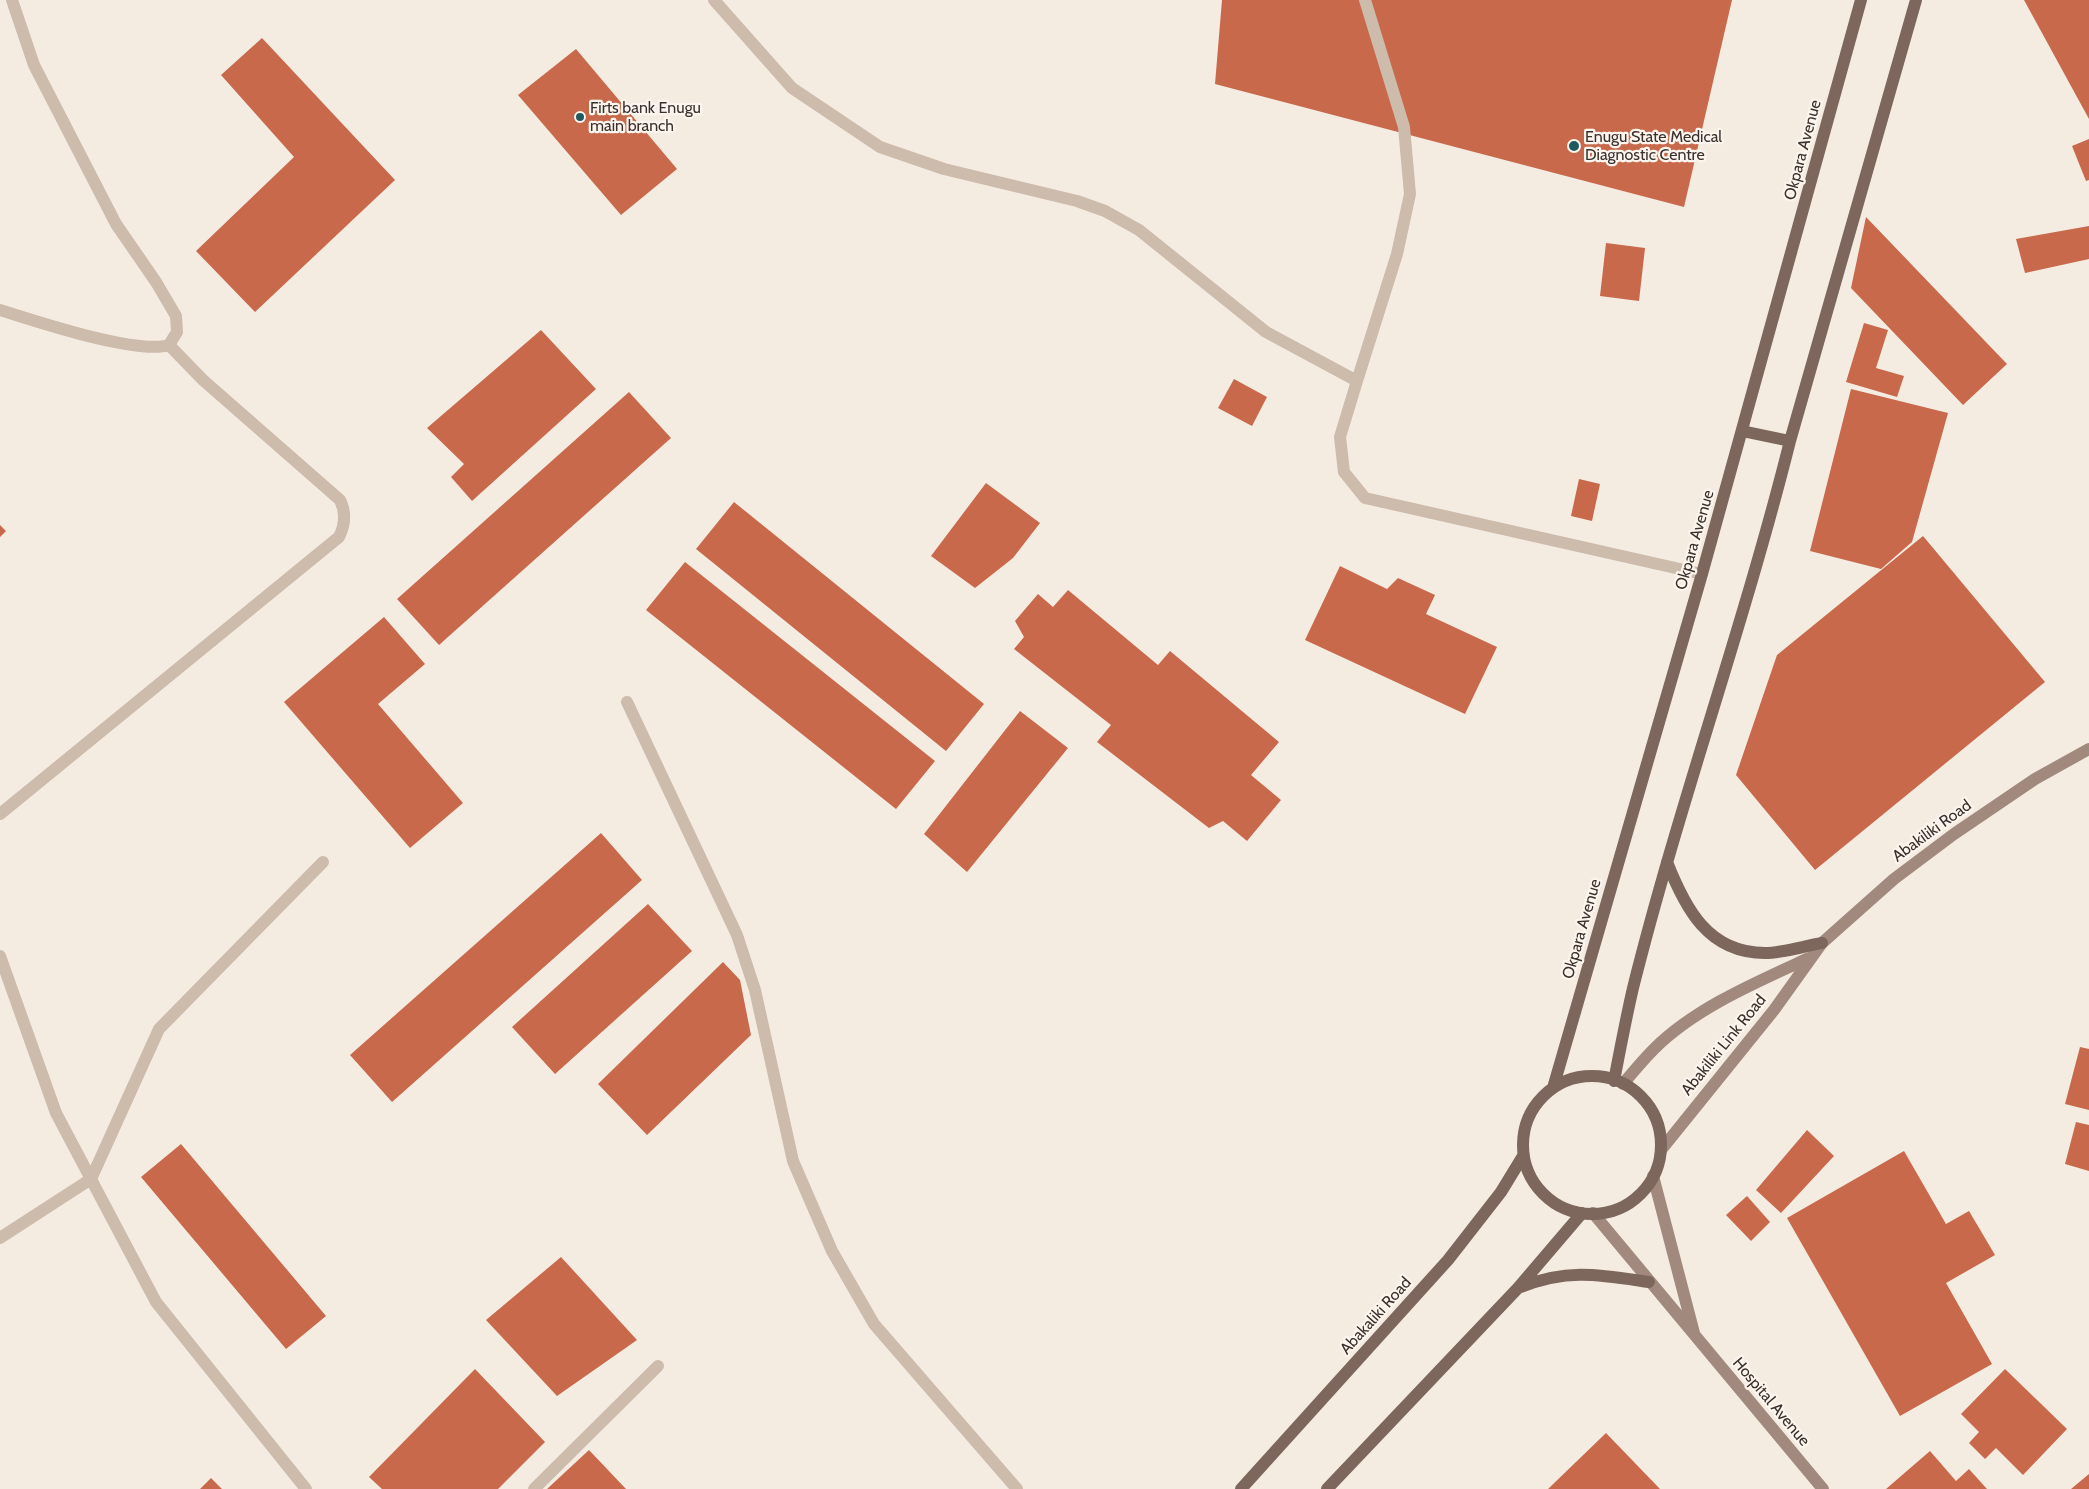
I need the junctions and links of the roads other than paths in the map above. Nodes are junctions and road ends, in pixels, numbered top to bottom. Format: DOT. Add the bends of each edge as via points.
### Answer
graph roads {
  1 [pos="12,0"];
  2 [pos="714,0"];
  3 [pos="1365,0"];
  4 [pos="1861,0"];
  5 [pos="1916,0"];
  6 [pos="0,310"];
  7 [pos="169,345"];
  8 [pos="1357,381"];
  9 [pos="1742,431"];
  10 [pos="1790,441"];
  11 [pos="1702,574"];
  12 [pos="627,702"];
  13 [pos="2089,750"];
  14 [pos="0,814"];
  15 [pos="323,862"];
  16 [pos="1667,862"];
  17 [pos="1822,943"];
  18 [pos="0,956"];
  19 [pos="1810,958"];
  20 [pos="1619,1082"];
  21 [pos="1553,1088"];
  22 [pos="1661,1150"];
  23 [pos="1523,1156"];
  24 [pos="1653,1176"];
  25 [pos="91,1178"];
  26 [pos="1588,1213"];
  27 [pos="0,1238"];
  28 [pos="1649,1282"];
  29 [pos="1518,1288"];
  30 [pos="1694,1335"];
  31 [pos="658,1366"];
  32 [pos="306,1489"];
  33 [pos="534,1489"];
  34 [pos="1017,1489"];
  35 [pos="1241,1489"];
  36 [pos="1328,1489"];
  37 [pos="1823,1489"];
  1 -- 7 [label="street" via="34,65 116,224 176,316 177,332"];
  2 -- 8 [label="street" via="792,88 880,147 944,169 1077,201 1105,211 1139,230 1266,332"];
  3 -- 8 [label="street" via="1404,127 1410,194 1398,254"];
  4 -- 9 [label="main road, Okpara Avenue"];
  5 -- 10 [label="main road"];
  6 -- 7 [label="street" via="117,342 149,348"];
  7 -- 14 [label="street" via="203,380 340,500 343,529 339,537"];
  8 -- 11 [label="street" via="1340,437 1344,472 1365,498"];
  9 -- 10 [label="main road"];
  9 -- 11 [label="main road, Okpara Avenue"];
  10 -- 16 [label="main road" via="1774,508"];
  11 -- 21 [label="main road, Okpara Avenue"];
  12 -- 34 [label="street" via="737,935 755,990 793,1161 832,1251 874,1324"];
  13 -- 17 [label="main road, Abakiliki Road" via="2034,779 1954,834 1894,879"];
  15 -- 25 [label="street" via="159,1029"];
  16 -- 17 [label="main road" via="1695,920 1721,940 1748,951 1766,953"];
  16 -- 20 [label="main road" via="1633,989"];
  17 -- 19 [label="main road, Abakiliki Road"];
  18 -- 25 [label="street" via="56,1113"];
  19 -- 20 [label="main road" via="1749,986 1695,1017"];
  19 -- 22 [label="main road, Abakiliki Link Road" via="1774,1010"];
  20 -- 21 [label="main road" via="1595,1076 1562,1082"];
  20 -- 22 [label="main road" via="1642,1097 1649,1106 1658,1127"];
  21 -- 23 [label="main road" via="1530,1112 1523,1133"];
  22 -- 24 [label="main road"];
  23 -- 26 [label="main road" via="1531,1179 1548,1198 1570,1210"];
  23 -- 35 [label="main road, Abakaliki Road" via="1501,1192 1448,1260"];
  24 -- 26 [label="main road" via="1628,1203 1611,1210"];
  24 -- 30 [label="main road"];
  25 -- 27 [label="street"];
  25 -- 32 [label="street" via="156,1302"];
  26 -- 28 [label="main road, Hospital Avenue"];
  26 -- 29 [label="main road"];
  28 -- 29 [label="main road" via="1576,1273 1541,1279"];
  28 -- 30 [label="main road, Hospital Avenue"];
  29 -- 36 [label="main road"];
  30 -- 37 [label="main road, Hospital Avenue"];
  31 -- 33 [label="street"];
}
